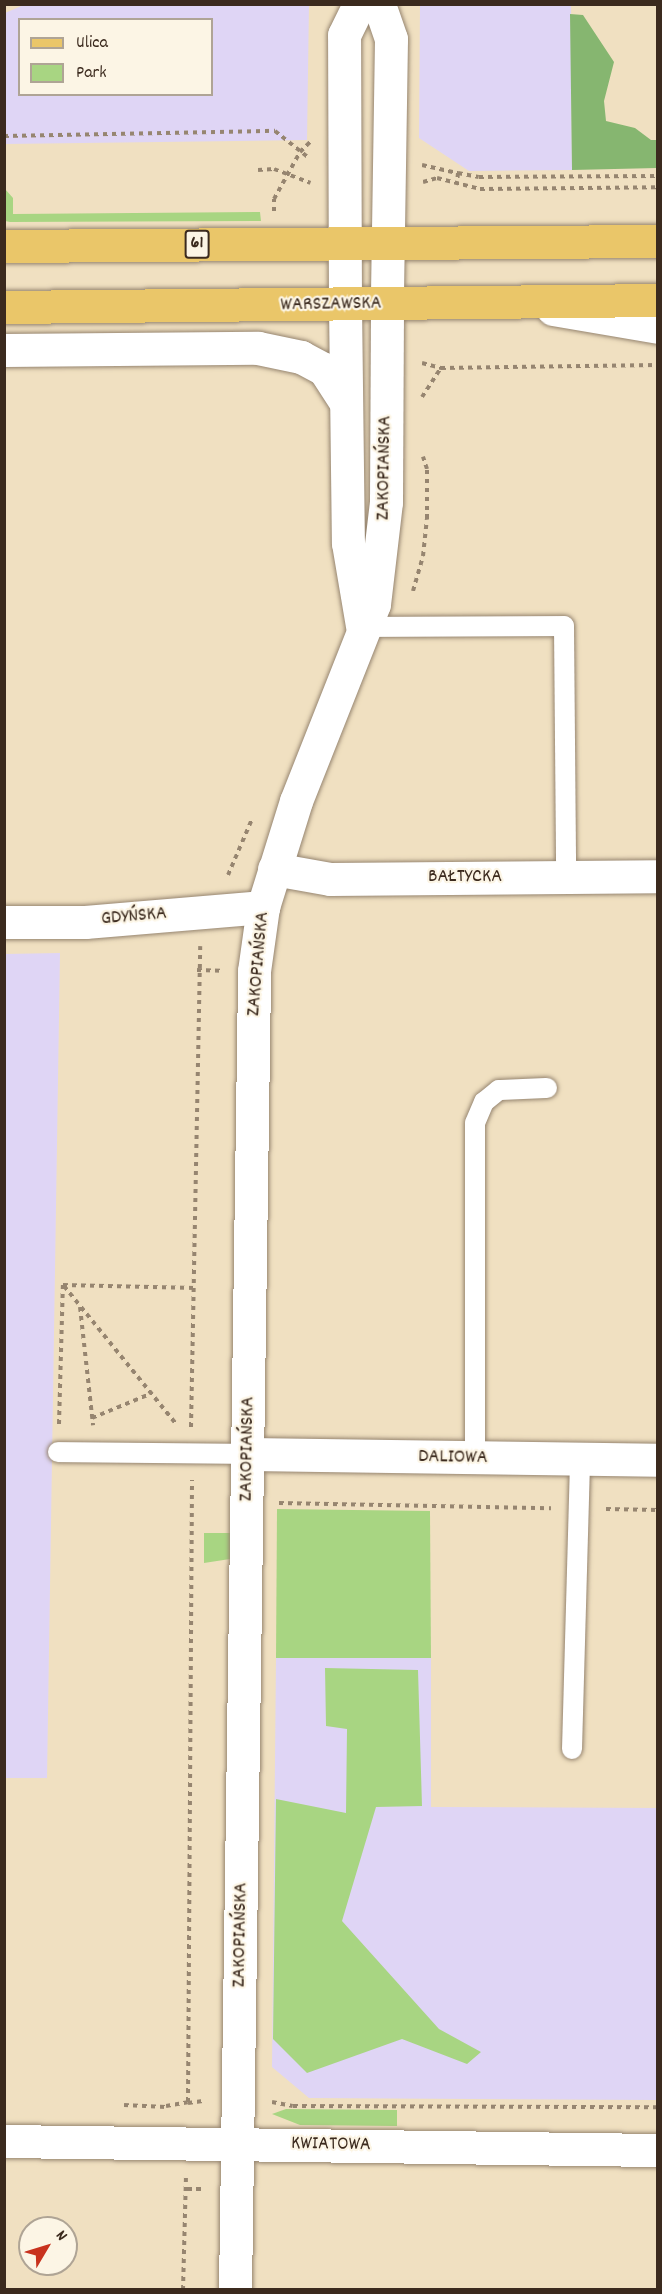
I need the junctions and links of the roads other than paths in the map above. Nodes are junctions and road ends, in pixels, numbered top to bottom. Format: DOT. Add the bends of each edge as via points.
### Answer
graph roads {
  1 [pos="359,4"];
  2 [pos="379,4"];
  3 [pos="657,241"];
  4 [pos="344,242"];
  5 [pos="389,242"];
  6 [pos="4,246"];
  7 [pos="657,300"];
  8 [pos="516,303"];
  9 [pos="345,305"];
  10 [pos="387,305"];
  11 [pos="4,307"];
  12 [pos="657,327"];
  13 [pos="4,350"];
  14 [pos="346,403"];
  15 [pos="363,627"];
  16 [pos="274,868"];
  17 [pos="566,876"];
  18 [pos="657,876"];
  19 [pos="263,907"];
  20 [pos="4,922"];
  21 [pos="547,1088"];
  22 [pos="58,1452"];
  23 [pos="248,1454"];
  24 [pos="475,1458"];
  25 [pos="580,1459"];
  26 [pos="657,1460"];
  27 [pos="572,1749"];
  28 [pos="4,2141"];
  29 [pos="238,2144"];
  30 [pos="657,2150"];
  31 [pos="235,2289"];
  1 -- 4 [label="street, ZAKOPIAŃSKA" via="344,34 331,174"];
  2 -- 5 [label="street, ZAKOPIAŃSKA" via="391,39 404,174"];
  3 -- 5 [label="main road, 61"];
  4 -- 5 [label="main road, 61"];
  4 -- 6 [label="main road, 61"];
  4 -- 9 [label="street, ZAKOPIAŃSKA"];
  5 -- 10 [label="street, ZAKOPIAŃSKA"];
  7 -- 8 [label="main road, WARSZAWSKA"];
  8 -- 10 [label="main road, WARSZAWSKA"];
  8 -- 12 [label="street"];
  9 -- 10 [label="main road, WARSZAWSKA"];
  9 -- 11 [label="main road, WARSZAWSKA"];
  9 -- 14 [label="street, ZAKOPIAŃSKA"];
  10 -- 15 [label="street, ZAKOPIAŃSKA" via="386,502 375,604"];
  13 -- 14 [label="street" via="258,348 301,357 324,369"];
  14 -- 15 [label="street, ZAKOPIAŃSKA" via="348,543"];
  15 -- 16 [label="street, ZAKOPIAŃSKA"];
  15 -- 17 [label="lane" via="564,626"];
  16 -- 17 [label="street, BAŁTYCKA" via="330,879"];
  16 -- 19 [label="street, ZAKOPIAŃSKA"];
  17 -- 18 [label="street, BAŁTYCKA"];
  19 -- 20 [label="street, GDYŃSKA" via="85,922"];
  19 -- 23 [label="street, ZAKOPIAŃSKA" via="254,971"];
  21 -- 24 [label="lane" via="499,1090 484,1102 475,1123"];
  22 -- 23 [label="lane"];
  23 -- 24 [label="street, DALIOWA"];
  23 -- 29 [label="street, ZAKOPIAŃSKA"];
  24 -- 25 [label="street, DALIOWA"];
  25 -- 26 [label="street, DALIOWA"];
  25 -- 27 [label="lane"];
  28 -- 29 [label="street, KWIATOWA"];
  29 -- 30 [label="street, KWIATOWA"];
  29 -- 31 [label="street, ZAKOPIAŃSKA"];
}
